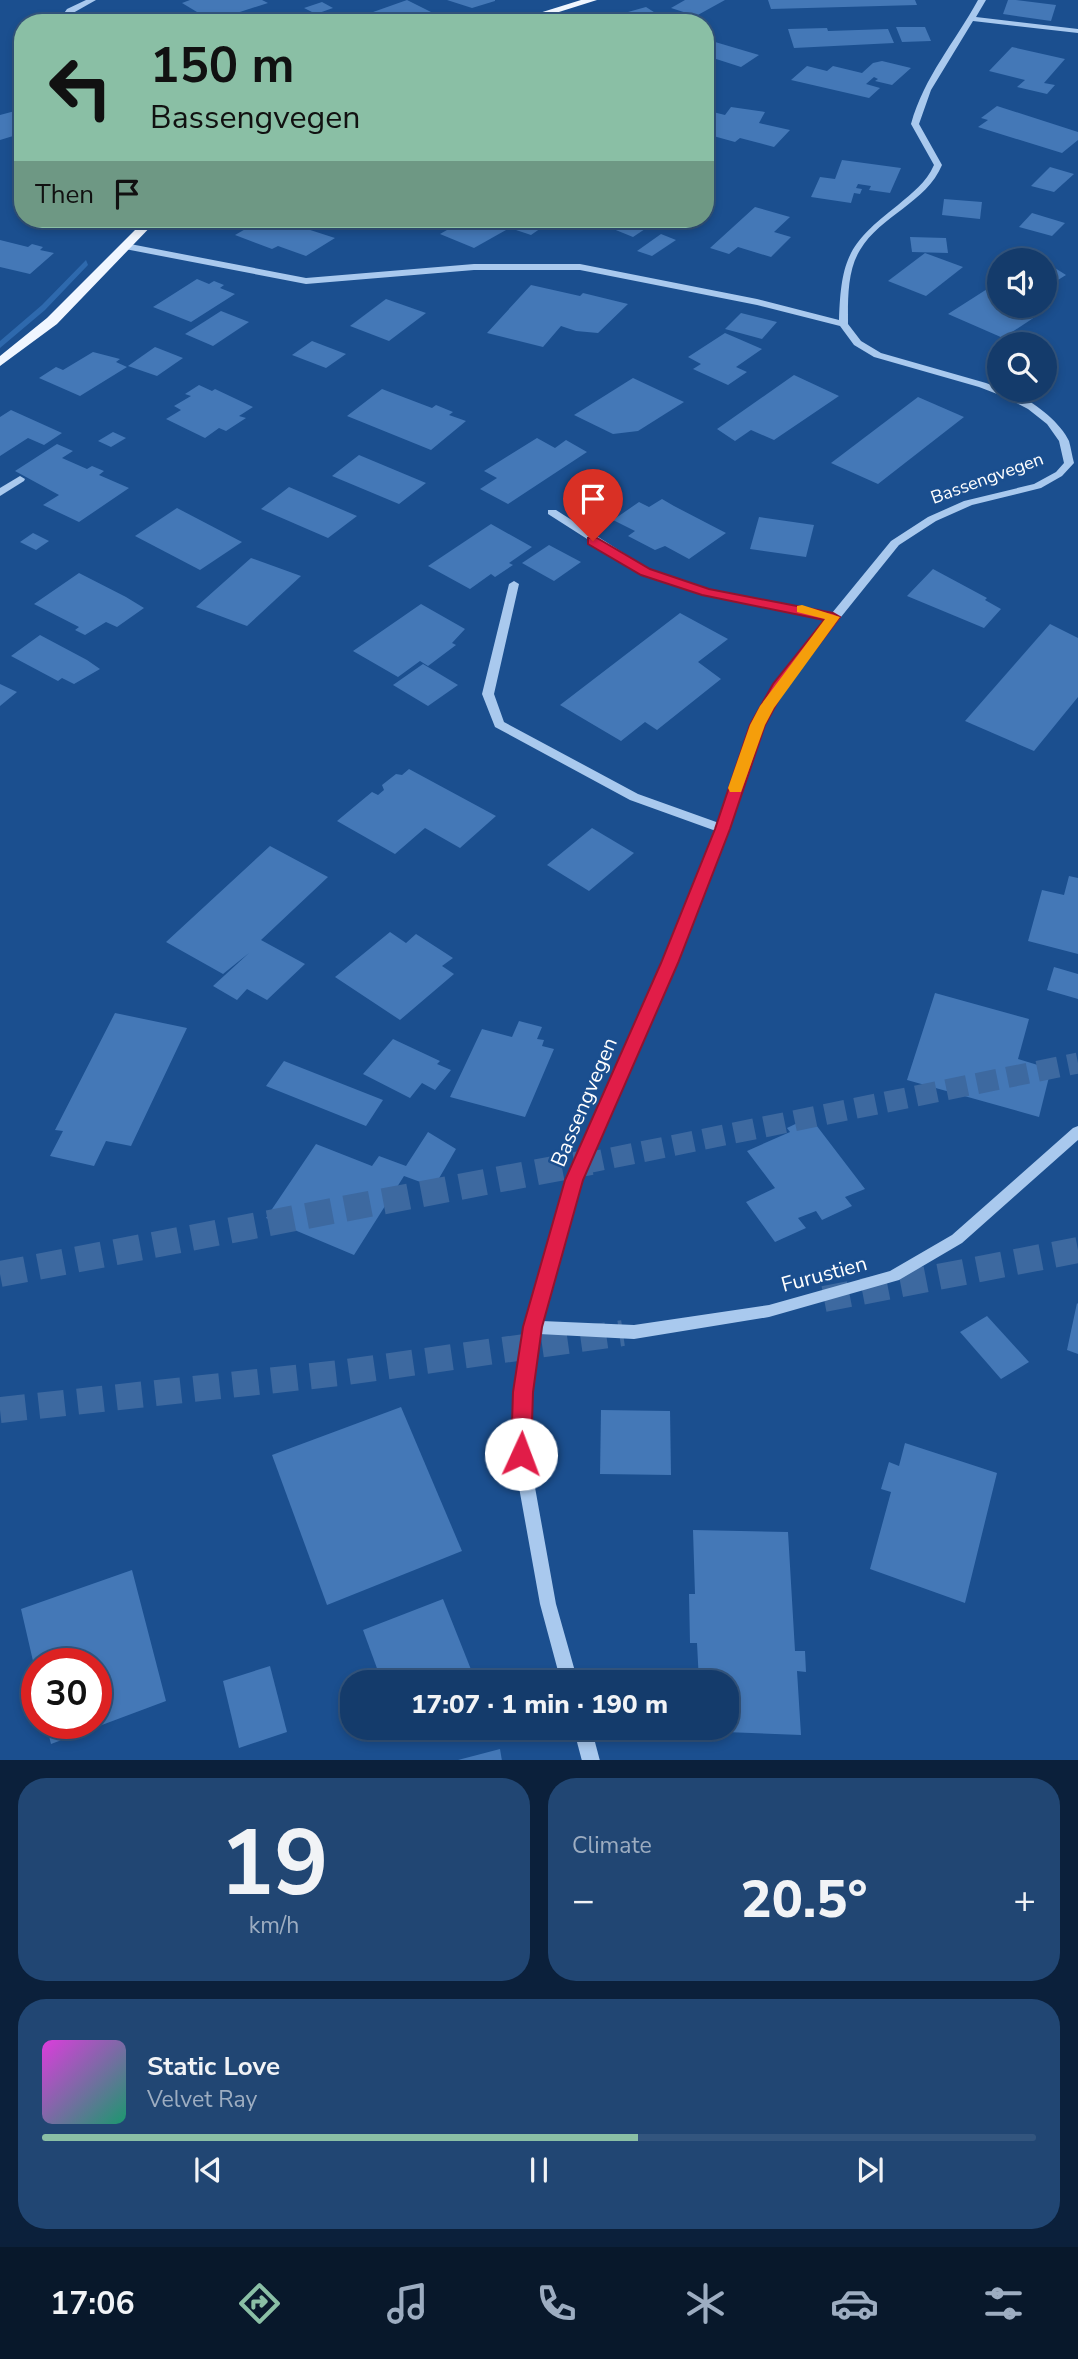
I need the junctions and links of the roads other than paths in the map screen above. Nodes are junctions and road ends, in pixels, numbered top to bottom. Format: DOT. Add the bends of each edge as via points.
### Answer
graph roads {
  1 [pos="92,0"];
  2 [pos="592,0"];
  3 [pos="982,0"];
  4 [pos="68,14"];
  5 [pos="543,14"];
  6 [pos="973,19"];
  7 [pos="1078,31"];
  8 [pos="143,228"];
  9 [pos="125,246"];
  10 [pos="843,324"];
  11 [pos="0,362"];
  12 [pos="20,479"];
  13 [pos="0,494"];
  14 [pos="552,512"];
  15 [pos="514,584"];
  16 [pos="833,617"];
  17 [pos="723,829"];
  18 [pos="1078,1132"];
  19 [pos="533,1327"];
  20 [pos="567,1670"];
  21 [pos="586,1740"];
  22 [pos="591,1760"];
  1 -- 4 [label="street"];
  2 -- 5 [label="main road"];
  3 -- 6 [label="street"];
  6 -- 7 [label="street"];
  6 -- 10 [label="street" via="946,55 915,124 938,165 936,175 884,217 854,251 845,279"];
  8 -- 9 [label="main road"];
  9 -- 10 [label="street" via="306,281 466,268 580,267"];
  9 -- 11 [label="main road" via="49,324"];
  10 -- 16 [label="street, Bassengvegen" via="860,345 881,357 971,383 1038,410 1069,446 1069,463 1037,486 968,503 895,543"];
  12 -- 13 [label="street"];
  14 -- 16 [label="street" via="646,572 707,592"];
  15 -- 17 [label="street" via="488,694 499,724 634,797"];
  16 -- 17 [label="street, Bassengvegen" via="778,687 757,725"];
  17 -- 19 [label="street, Bassengvegen" via="670,963 574,1180"];
  18 -- 19 [label="street, Furustien" via="957,1239 894,1276 769,1311 634,1332"];
  19 -- 20 [label="street, Bassengvegen" via="523,1392 521,1454 548,1604"];
  21 -- 22 [label="street"];
}
